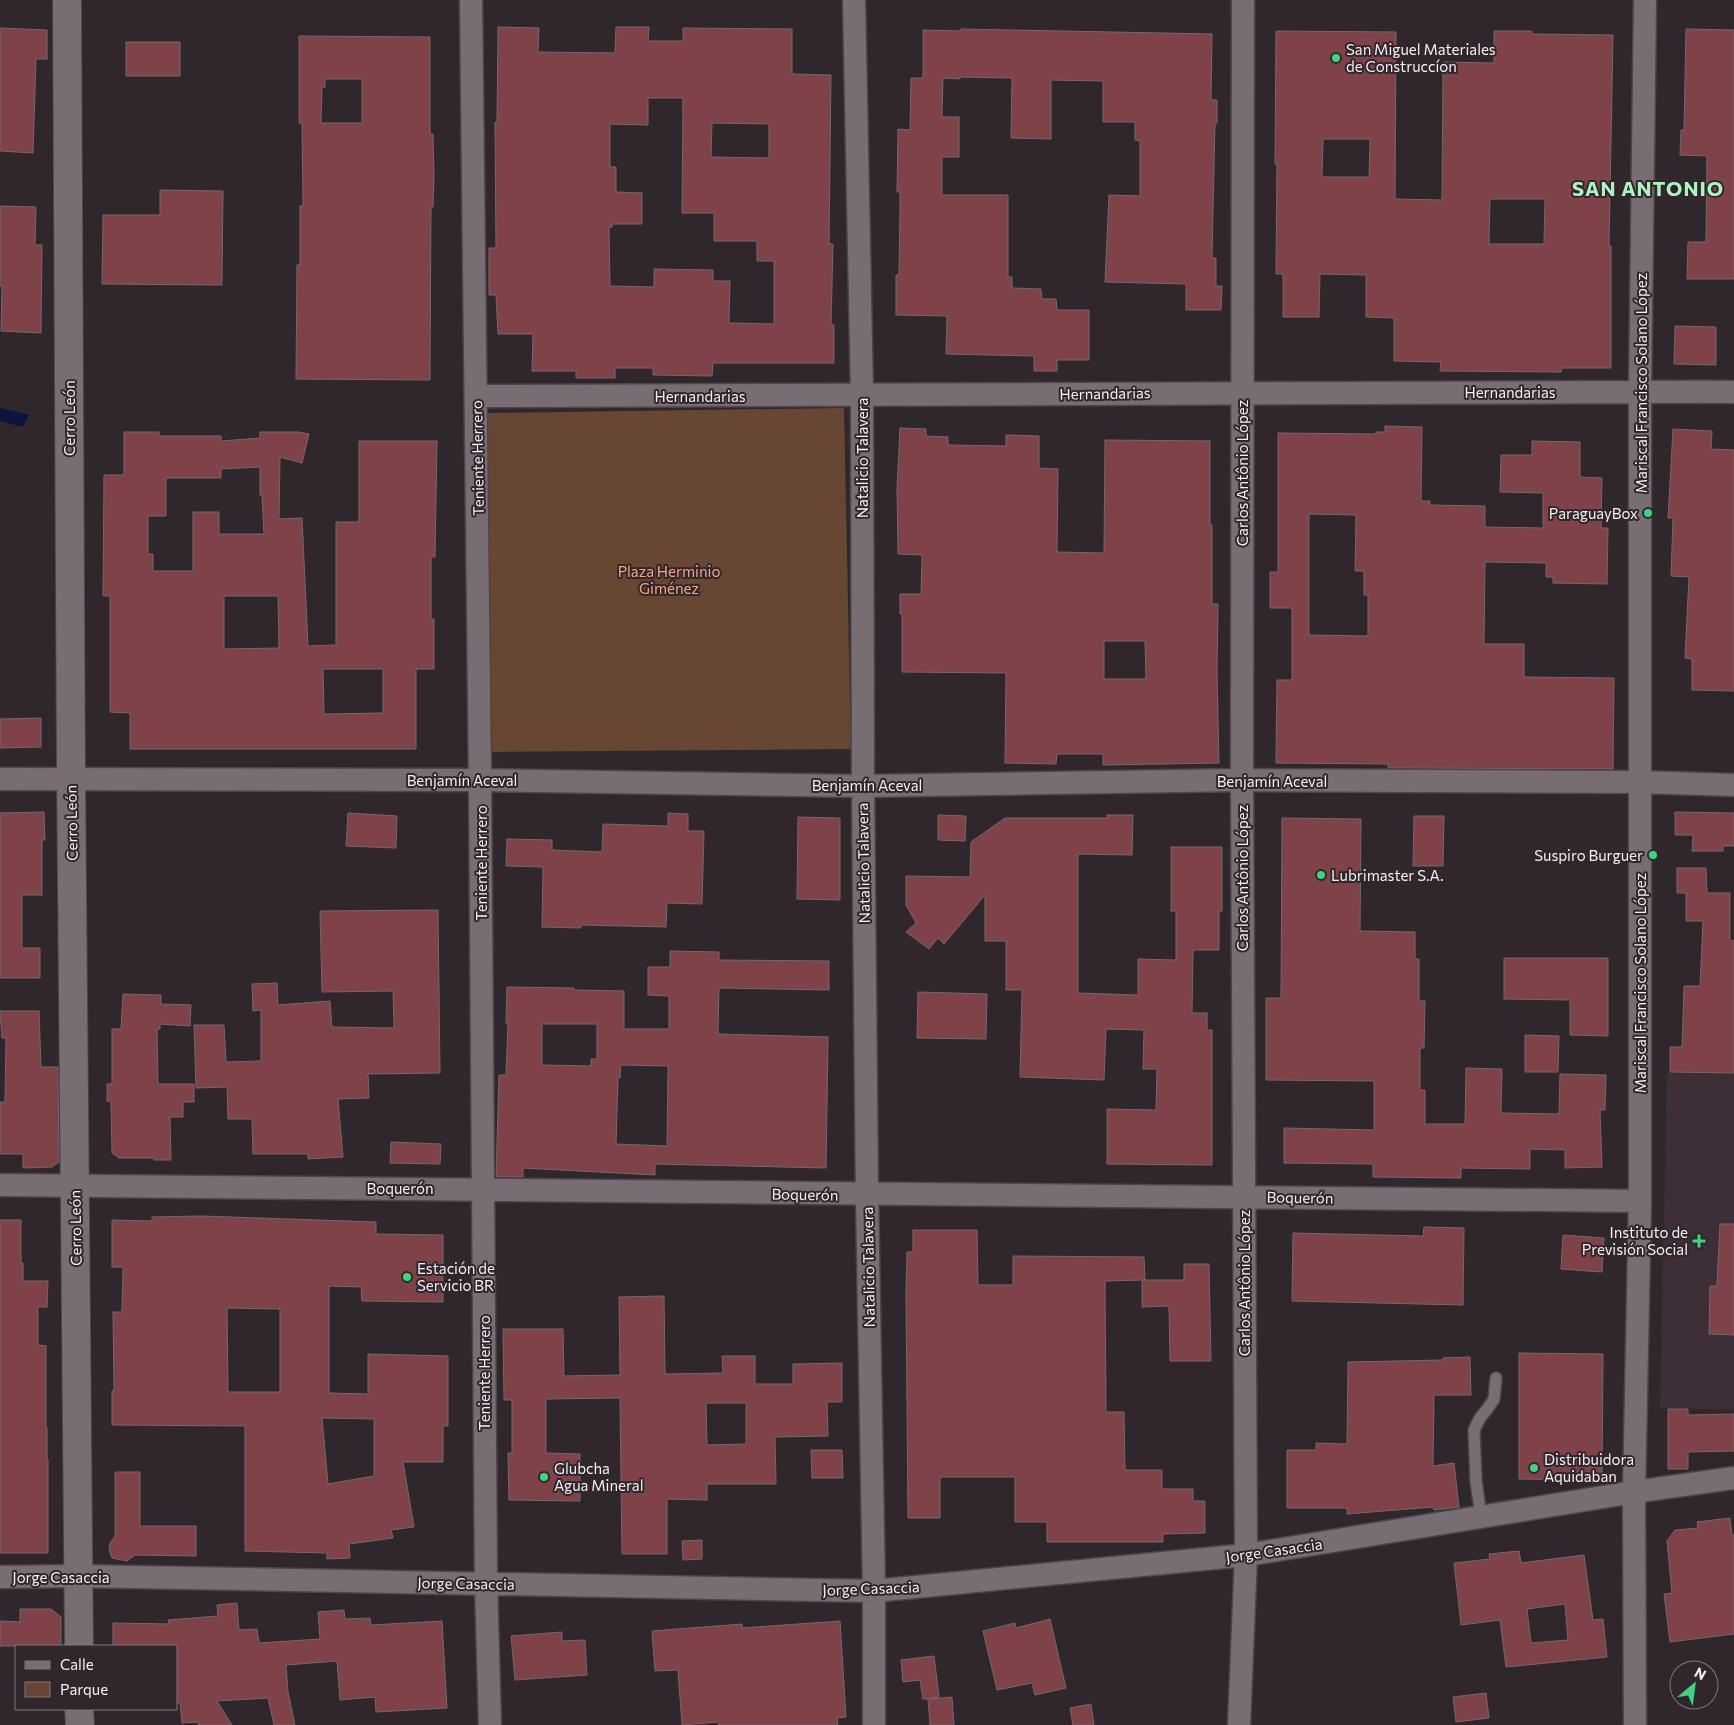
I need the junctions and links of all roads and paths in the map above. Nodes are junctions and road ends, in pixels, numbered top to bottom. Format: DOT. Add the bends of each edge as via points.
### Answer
graph roads {
  1 [pos="67,0"];
  2 [pos="472,0"];
  3 [pos="854,0"];
  4 [pos="1243,0"];
  5 [pos="1645,0"];
  6 [pos="1242,391"];
  7 [pos="1640,392"];
  8 [pos="1734,392"];
  9 [pos="862,395"];
  10 [pos="476,396"];
  11 [pos="0,778"];
  12 [pos="71,778"];
  13 [pos="480,780"];
  14 [pos="1242,780"];
  15 [pos="1640,782"];
  16 [pos="1734,785"];
  17 [pos="863,786"];
  18 [pos="0,1185"];
  19 [pos="75,1186"];
  20 [pos="483,1189"];
  21 [pos="866,1195"];
  22 [pos="1243,1196"];
  23 [pos="1640,1201"];
  24 [pos="1496,1378"];
  25 [pos="1734,1478"];
  26 [pos="1634,1492"];
  27 [pos="1481,1517"];
  28 [pos="1246,1555"];
  29 [pos="78,1576"];
  30 [pos="0,1577"];
  31 [pos="486,1583"];
  32 [pos="874,1591"];
  33 [pos="79,1645"];
  34 [pos="80,1710"];
  35 [pos="80,1725"];
  36 [pos="490,1725"];
  37 [pos="874,1725"];
  38 [pos="1239,1725"];
  39 [pos="1635,1725"];
  1 -- 12 [label="street, Cerro León"];
  2 -- 10 [label="street, Teniente Herrero"];
  3 -- 9 [label="street, Natalicio Talavera"];
  4 -- 6 [label="street, Carlos Antônio López"];
  5 -- 7 [label="street, Mariscal Francisco Solano López"];
  6 -- 7 [label="street, Hernandarias"];
  6 -- 9 [label="street, Hernandarias"];
  6 -- 14 [label="street, Carlos Antônio López"];
  7 -- 8 [label="street, Hernandarias"];
  7 -- 15 [label="street, Mariscal Francisco Solano López"];
  9 -- 10 [label="street, Hernandarias"];
  9 -- 17 [label="street, Natalicio Talavera"];
  10 -- 13 [label="street, Teniente Herrero"];
  11 -- 12 [label="street, Benjamín Aceval"];
  12 -- 13 [label="street, Benjamín Aceval"];
  12 -- 19 [label="street, Cerro León"];
  13 -- 17 [label="street, Benjamín Aceval"];
  13 -- 20 [label="street, Teniente Herrero"];
  14 -- 15 [label="street, Benjamín Aceval"];
  14 -- 17 [label="street, Benjamín Aceval"];
  14 -- 22 [label="street, Carlos Antônio López"];
  15 -- 16 [label="street, Benjamín Aceval"];
  15 -- 23 [label="street, Mariscal Francisco Solano López"];
  17 -- 21 [label="street, Natalicio Talavera"];
  18 -- 19 [label="street, Boquerón"];
  19 -- 20 [label="street, Boquerón"];
  19 -- 29 [label="street, Cerro León"];
  20 -- 21 [label="street, Boquerón"];
  20 -- 31 [label="street, Teniente Herrero"];
  21 -- 22 [label="street, Boquerón"];
  21 -- 32 [label="street, Natalicio Talavera"];
  22 -- 23 [label="street, Boquerón"];
  22 -- 28 [label="street, Carlos Antônio López"];
  23 -- 26 [label="street, Mariscal Francisco Solano López"];
  24 -- 27 [label="lane" via="1494,1399 1474,1430"];
  25 -- 26 [label="street, Jorge Casaccia"];
  26 -- 27 [label="street, Jorge Casaccia"];
  26 -- 39 [label="street, Mariscal Francisco Solano López"];
  27 -- 28 [label="street, Jorge Casaccia"];
  28 -- 32 [label="street, Jorge Casaccia"];
  28 -- 38 [label="street, Carlos Antônio López"];
  29 -- 30 [label="street, Jorge Casaccia"];
  29 -- 31 [label="street, Jorge Casaccia"];
  29 -- 33 [label="street, Cerro León"];
  31 -- 32 [label="street, Jorge Casaccia"];
  31 -- 36 [label="street, Teniente Herrero"];
  32 -- 37 [label="street, Natalicio Talavera"];
  34 -- 35 [label="street"];
}
